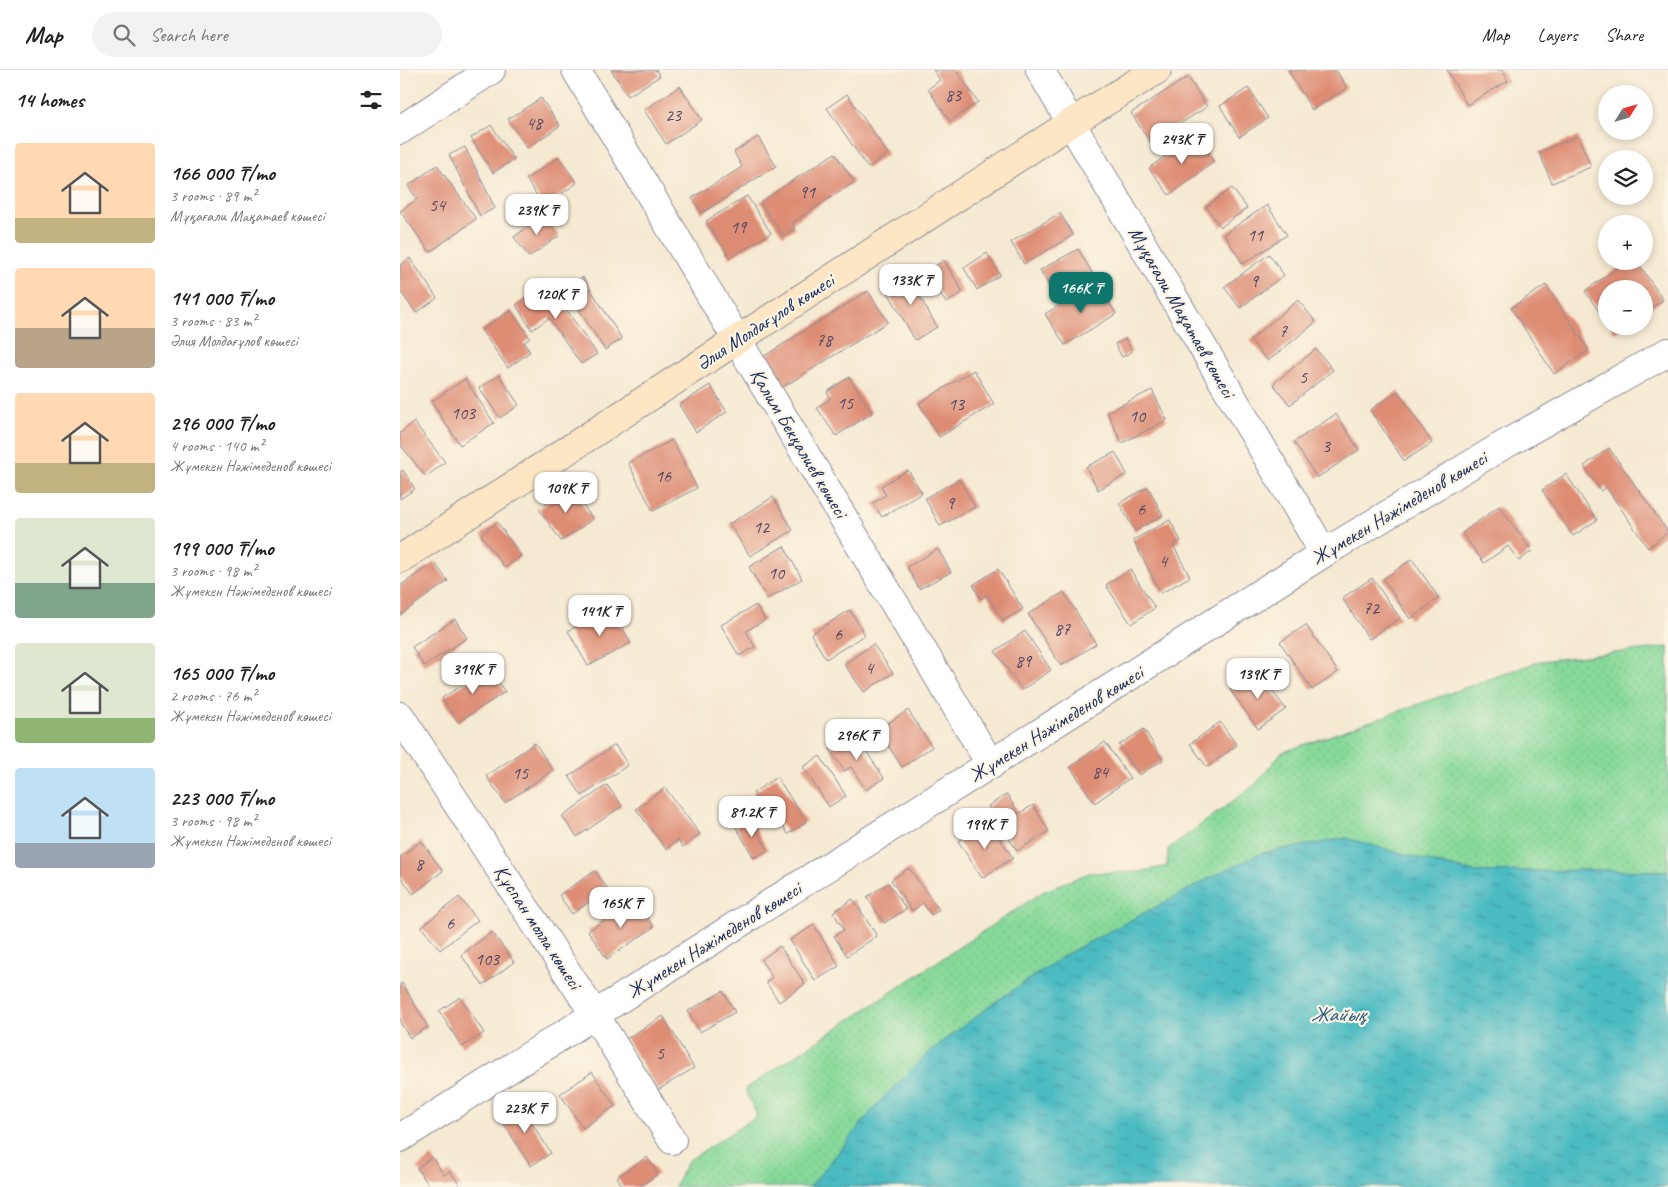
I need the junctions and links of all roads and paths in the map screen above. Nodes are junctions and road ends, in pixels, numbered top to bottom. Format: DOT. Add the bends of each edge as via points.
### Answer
graph roads {
  1 [pos="491,70"];
  2 [pos="576,70"];
  3 [pos="1040,70"];
  4 [pos="1157,70"];
  5 [pos="1071,123"];
  6 [pos="400,130"];
  7 [pos="737,340"];
  8 [pos="1668,352"];
  9 [pos="1324,553"];
  10 [pos="400,559"];
  11 [pos="400,716"];
  12 [pos="991,765"];
  13 [pos="595,1015"];
  14 [pos="400,1138"];
  15 [pos="672,1140"];
  1 -- 6 [label="street"];
  2 -- 7 [label="street, Қалим Бекқалиев көшесі"];
  3 -- 5 [label="street, Мұқағали Мақатаев көшесі"];
  4 -- 5 [label="main road, Әлия Молдағұлов көшесі"];
  5 -- 7 [label="main road, Әлия Молдағұлов көшесі"];
  5 -- 9 [label="street, Мұқағали Мақатаев көшесі"];
  7 -- 10 [label="main road, Әлия Молдағұлов көшесі"];
  7 -- 12 [label="street, Қалим Бекқалиев көшесі"];
  8 -- 9 [label="street, Жұмекен Нәжімеденов көшесі"];
  9 -- 12 [label="street, Жұмекен Нәжімеденов көшесі"];
  11 -- 13 [label="street, Құспан молла көшесі"];
  12 -- 13 [label="street, Жұмекен Нәжімеденов көшесі"];
  13 -- 14 [label="street, Жұмекен Нәжімеденов көшесі"];
  13 -- 15 [label="street, Құспан молла көшесі"];
}
